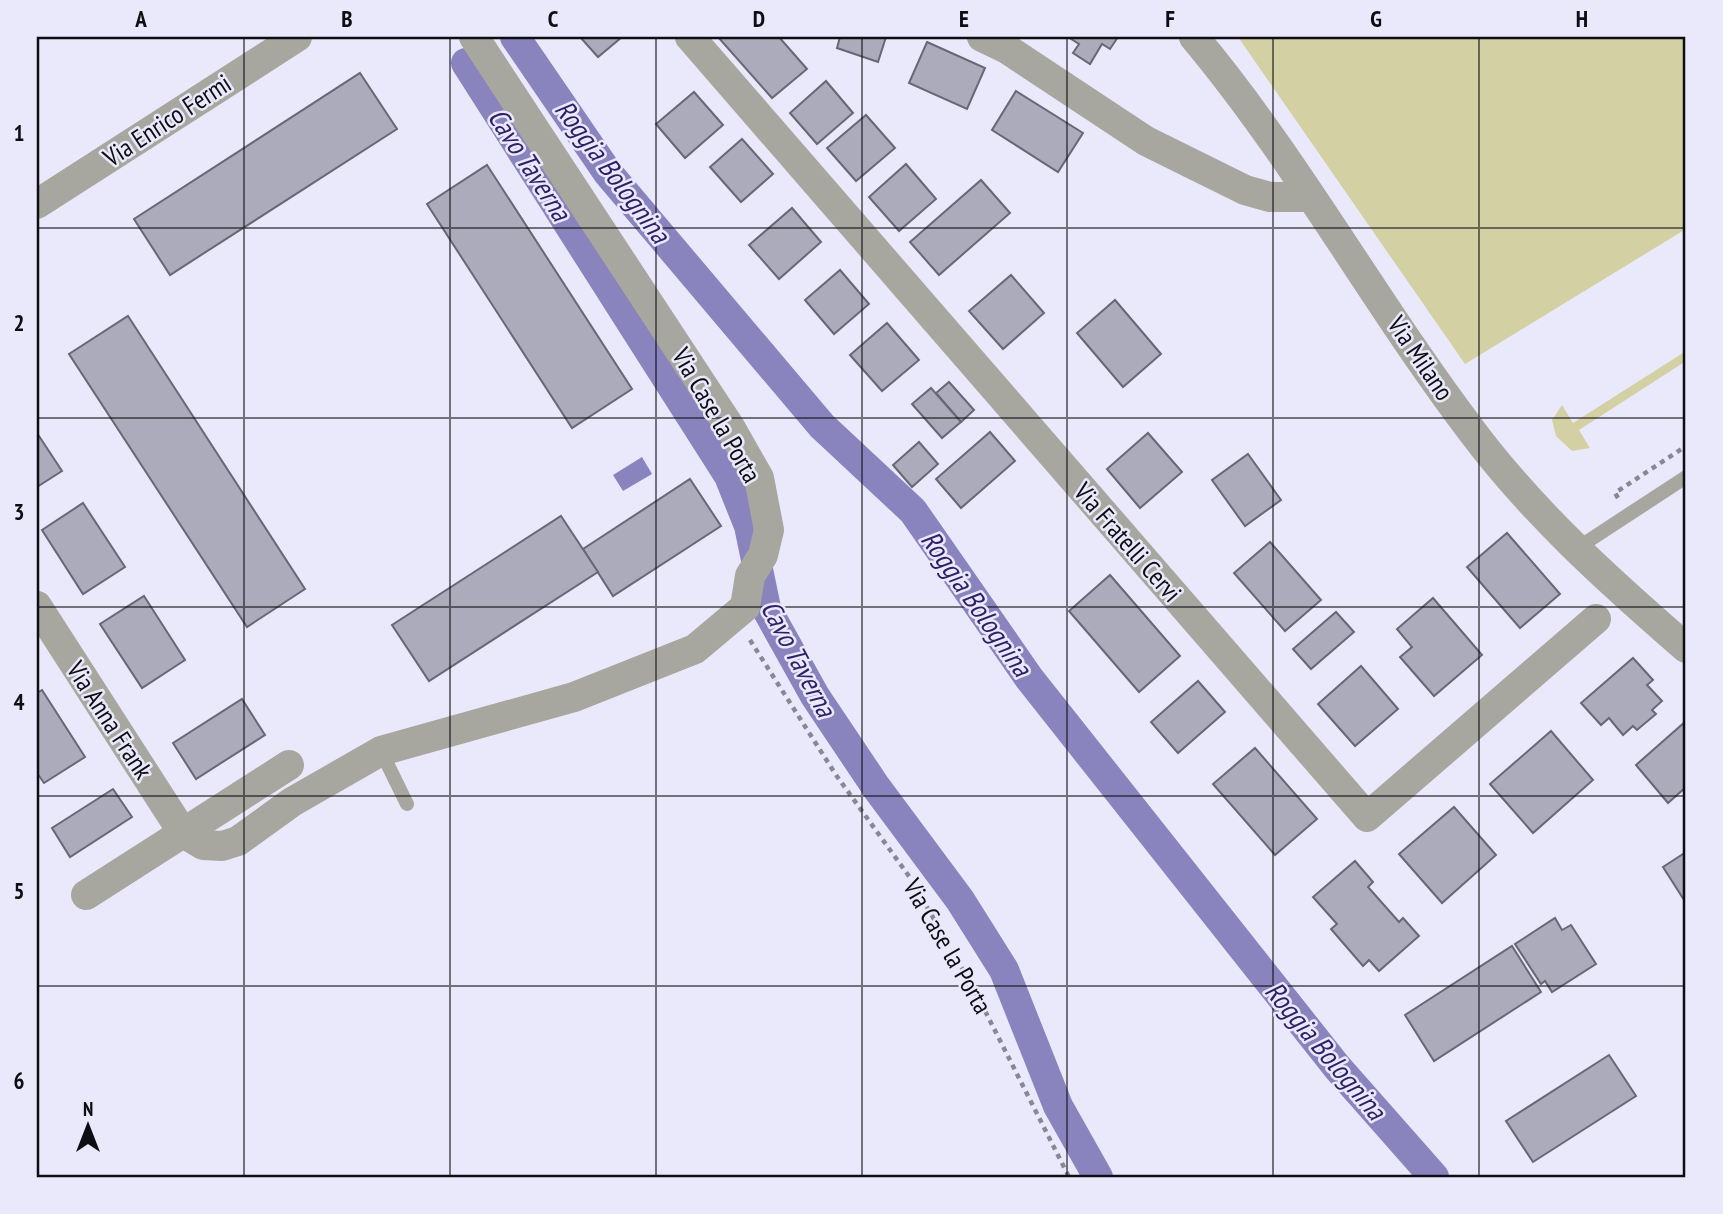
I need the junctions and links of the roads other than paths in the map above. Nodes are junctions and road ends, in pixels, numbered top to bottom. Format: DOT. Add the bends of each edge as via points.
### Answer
graph roads {
  1 [pos="297,37"];
  2 [pos="474,37"];
  3 [pos="690,37"];
  4 [pos="982,37"];
  5 [pos="1194,37"];
  6 [pos="1309,197"];
  7 [pos="37,204"];
  8 [pos="1686,477"];
  9 [pos="1575,550"];
  10 [pos="37,606"];
  11 [pos="1597,619"];
  12 [pos="1686,648"];
  13 [pos="381,751"];
  14 [pos="289,765"];
  15 [pos="407,804"];
  16 [pos="183,833"];
  17 [pos="86,895"];
  1 -- 7 [label="street, Via Enrico Fermi"];
  2 -- 13 [label="street, Via Case la Porta" via="730,427 759,478 769,530 746,607 695,649 574,697"];
  3 -- 11 [label="street, Via Fratelli Cervi" via="1367,817"];
  4 -- 6 [label="street" via="1146,141 1245,190 1269,197"];
  5 -- 6 [label="street, Via Milano" via="1257,116"];
  6 -- 9 [label="street, Via Milano" via="1471,430"];
  8 -- 9 [label="lane"];
  9 -- 12 [label="street, Via Milano"];
  10 -- 16 [label="street, Via Anna Frank"];
  13 -- 15 [label="lane"];
  13 -- 16 [label="street" via="292,802 238,841 203,845"];
  14 -- 16 [label="street"];
  16 -- 17 [label="street"];
}
